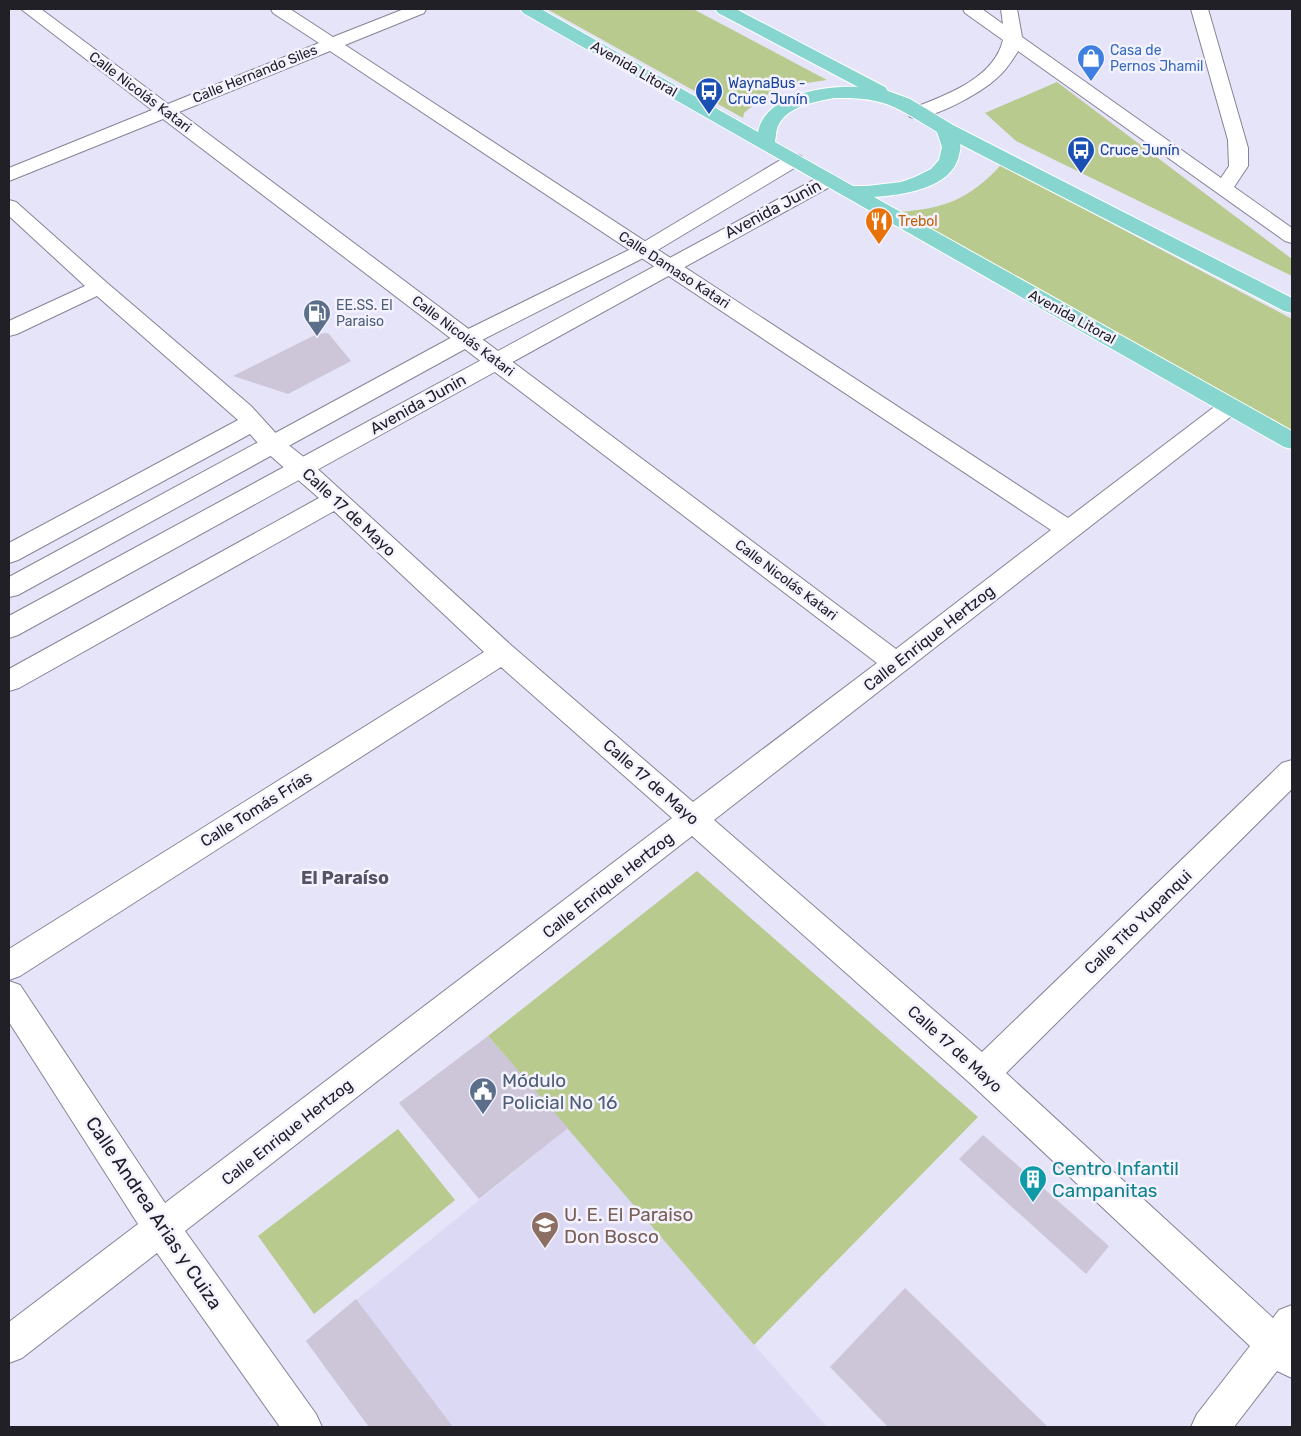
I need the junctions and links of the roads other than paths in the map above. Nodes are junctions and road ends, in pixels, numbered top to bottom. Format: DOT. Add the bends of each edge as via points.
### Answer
graph roads {
  1 [pos="30,9"];
  2 [pos="279,9"];
  3 [pos="418,9"];
  4 [pos="529,9"];
  5 [pos="724,9"];
  6 [pos="971,9"];
  7 [pos="1009,9"];
  8 [pos="1200,9"];
  9 [pos="1013,38"];
  10 [pos="332,44"];
  11 [pos="891,98"];
  12 [pos="164,110"];
  13 [pos="917,112"];
  14 [pos="946,129"];
  15 [pos="766,143"];
  16 [pos="794,160"];
  17 [pos="9,175"];
  18 [pos="828,180"];
  19 [pos="1223,187"];
  20 [pos="852,192"];
  21 [pos="9,206"];
  22 [pos="1292,237"];
  23 [pos="644,250"];
  24 [pos="668,266"];
  25 [pos="99,287"];
  26 [pos="1292,306"];
  27 [pos="9,329"];
  28 [pos="466,339"];
  29 [pos="496,361"];
  30 [pos="1230,406"];
  31 [pos="253,422"];
  32 [pos="1292,441"];
  33 [pos="273,445"];
  34 [pos="302,468"];
  35 [pos="336,499"];
  36 [pos="1069,530"];
  37 [pos="9,554"];
  38 [pos="9,588"];
  39 [pos="9,628"];
  40 [pos="503,653"];
  41 [pos="896,663"];
  42 [pos="9,681"];
  43 [pos="1292,771"];
  44 [pos="694,819"];
  45 [pos="9,966"];
  46 [pos="9,995"];
  47 [pos="983,1073"];
  48 [pos="161,1228"];
  49 [pos="1287,1343"];
  50 [pos="9,1345"];
  51 [pos="303,1427"];
  52 [pos="1210,1427"];
  1 -- 12 [label="street, Calle Nicolás Katari"];
  2 -- 10 [label="street, Calle Damaso Katari"];
  3 -- 10 [label="street, Calle Hernando Siles"];
  4 -- 15 [label="main road, Avenida Litoral"];
  5 -- 11 [label="main road"];
  6 -- 9 [label="street"];
  7 -- 9 [label="street"];
  8 -- 19 [label="street" via="1241,160 1235,177"];
  9 -- 13 [label="street" via="1007,55 980,83 948,101"];
  9 -- 19 [label="street"];
  10 -- 12 [label="street, Calle Hernando Siles"];
  10 -- 23 [label="street, Calle Damaso Katari"];
  11 -- 13 [label="main road"];
  11 -- 15 [label="main road" via="842,93 798,102 770,122"];
  12 -- 17 [label="street, Calle Hernando Siles"];
  12 -- 28 [label="street, Calle Nicolás Katari"];
  13 -- 14 [label="main road"];
  14 -- 20 [label="main road" via="951,151 946,164 933,176 892,191"];
  14 -- 26 [label="main road"];
  15 -- 16 [label="main road, Avenida Litoral"];
  16 -- 18 [label="main road, Avenida Litoral"];
  16 -- 23 [label="street, Avenida Junin"];
  18 -- 20 [label="main road, Avenida Litoral"];
  18 -- 24 [label="street, Avenida Junin"];
  19 -- 22 [label="street"];
  20 -- 30 [label="main road, Avenida Litoral"];
  21 -- 25 [label="street, Calle 17 de Mayo"];
  23 -- 24 [label="street, Calle Damaso Katari"];
  23 -- 28 [label="street, Avenida Junin"];
  24 -- 29 [label="street, Avenida Junin"];
  24 -- 36 [label="street, Calle Damaso Katari"];
  25 -- 27 [label="street"];
  25 -- 31 [label="street, Calle 17 de Mayo"];
  28 -- 29 [label="street, Calle Nicolás Katari"];
  28 -- 33 [label="street, Avenida Junin"];
  29 -- 34 [label="street, Avenida Junin"];
  29 -- 41 [label="street, Calle Nicolás Katari"];
  30 -- 32 [label="main road, Avenida Litoral"];
  30 -- 36 [label="street, Calle Enrique Hertzog"];
  31 -- 33 [label="street, Calle 17 de Mayo"];
  31 -- 37 [label="street"];
  33 -- 34 [label="street, Calle 17 de Mayo"];
  33 -- 38 [label="street, Avenida Junin"];
  34 -- 35 [label="street, Calle 17 de Mayo"];
  34 -- 39 [label="street, Avenida Junin"];
  35 -- 40 [label="street, Calle 17 de Mayo"];
  35 -- 42 [label="street"];
  36 -- 41 [label="street, Calle Enrique Hertzog"];
  40 -- 44 [label="street, Calle 17 de Mayo"];
  40 -- 45 [label="street, Calle Tomás Frías"];
  41 -- 44 [label="street, Calle Enrique Hertzog"];
  43 -- 47 [label="street, Calle Tito Yupanqui"];
  44 -- 47 [label="street, Calle 17 de Mayo"];
  44 -- 48 [label="street, Calle Enrique Hertzog"];
  46 -- 48 [label="street, Calle Andrea Arias y Cuiza"];
  47 -- 49 [label="street, Calle 17 de Mayo"];
  48 -- 50 [label="street, Calle Enrique Hertzog"];
  48 -- 51 [label="street, Calle Andrea Arias y Cuiza"];
  49 -- 52 [label="street"];
}
